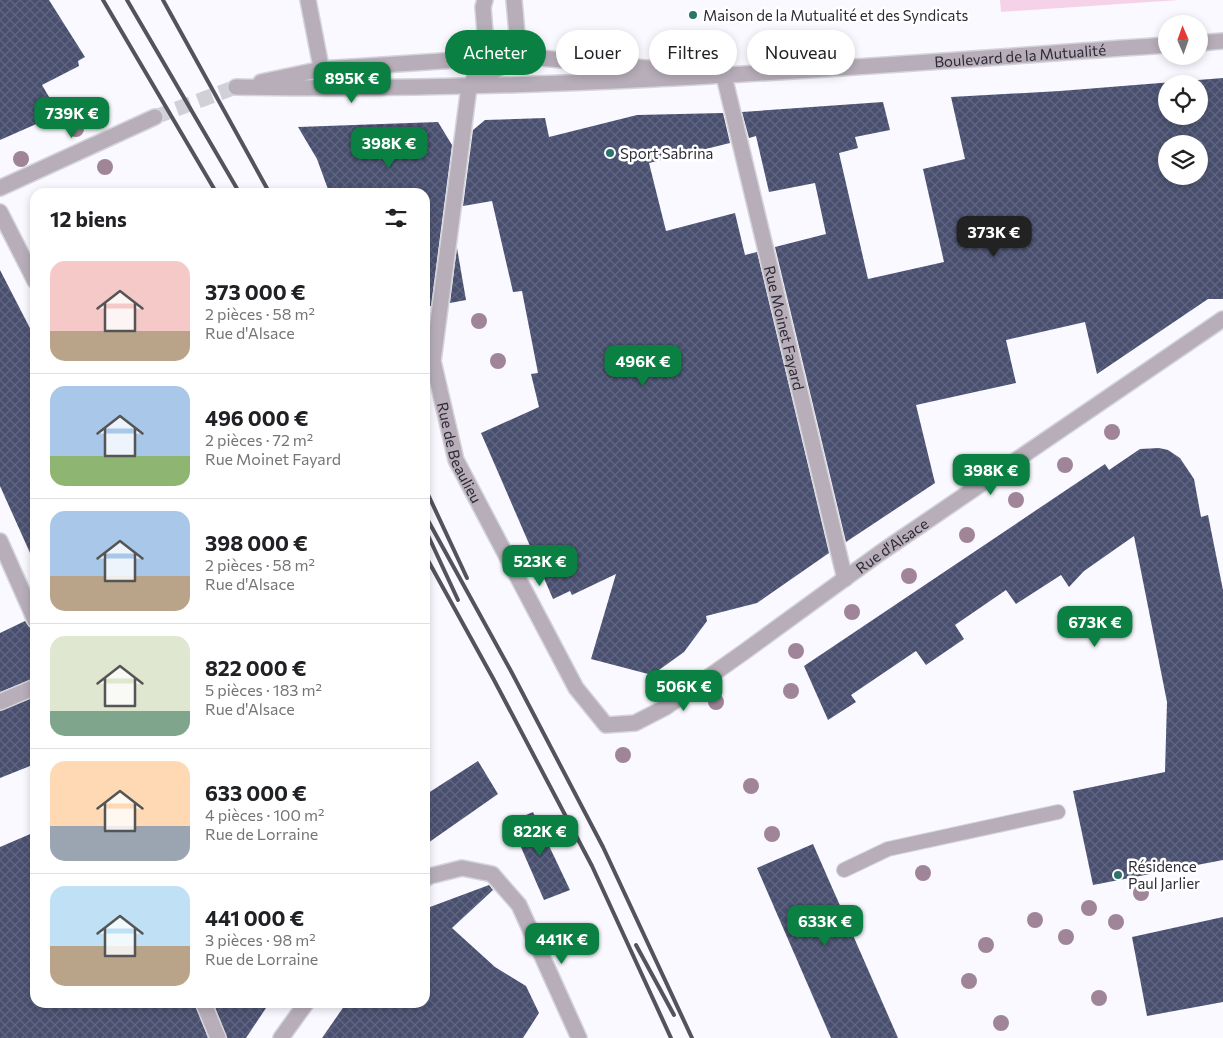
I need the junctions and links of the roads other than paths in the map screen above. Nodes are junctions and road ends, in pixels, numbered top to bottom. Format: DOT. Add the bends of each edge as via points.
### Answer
graph roads {
  1 [pos="308,0"];
  2 [pos="484,0"];
  3 [pos="514,0"];
  4 [pos="485,30"];
  5 [pos="517,30"];
  6 [pos="1223,41"];
  7 [pos="1208,42"];
  8 [pos="1158,46"];
  9 [pos="546,58"];
  10 [pos="445,61"];
  11 [pos="322,69"];
  12 [pos="476,75"];
  13 [pos="488,75"];
  14 [pos="724,76"];
  15 [pos="469,87"];
  16 [pos="324,89"];
  17 [pos="156,117"];
  18 [pos="0,188"];
  19 [pos="0,212"];
  20 [pos="30,271"];
  21 [pos="1223,319"];
  22 [pos="0,541"];
  23 [pos="845,579"];
  24 [pos="30,609"];
  25 [pos="30,689"];
  26 [pos="0,702"];
  27 [pos="606,725"];
  28 [pos="1058,812"];
  29 [pos="844,870"];
  30 [pos="430,876"];
  31 [pos="206,1008"];
  32 [pos="303,1008"];
  33 [pos="218,1038"];
  34 [pos="281,1038"];
  35 [pos="578,1038"];
  1 -- 11 [label="street"];
  2 -- 4 [label="street"];
  3 -- 5 [label="street"];
  6 -- 7 [label="street"];
  8 -- 14 [label="street, Boulevard de la Mutualité"];
  9 -- 14 [label="street, Boulevard de la Mutualité"];
  10 -- 11 [label="street, Boulevard de la Mutualité"];
  11 -- 16 [label="street"];
  11 -- 16 [label="street, Boulevard de la Mutualité" via="236,87"];
  12 -- 15 [label="street"];
  13 -- 15 [label="street"];
  14 -- 15 [label="street, Boulevard de la Mutualité"];
  14 -- 23 [label="street, Rue Moinet Fayard"];
  15 -- 16 [label="street, Boulevard de la Mutualité"];
  15 -- 27 [label="street, Rue de Beaulieu" via="433,361 456,460 576,688"];
  17 -- 18 [label="street"];
  19 -- 20 [label="street"];
  21 -- 23 [label="street, Rue d'Alsace"];
  22 -- 24 [label="street"];
  23 -- 27 [label="street, Rue d'Alsace" via="666,706 635,723"];
  25 -- 26 [label="street"];
  28 -- 29 [label="lane" via="888,849"];
  30 -- 35 [label="street" via="462,868 492,874 519,905"];
  31 -- 33 [label="street"];
  32 -- 34 [label="street"];
}
